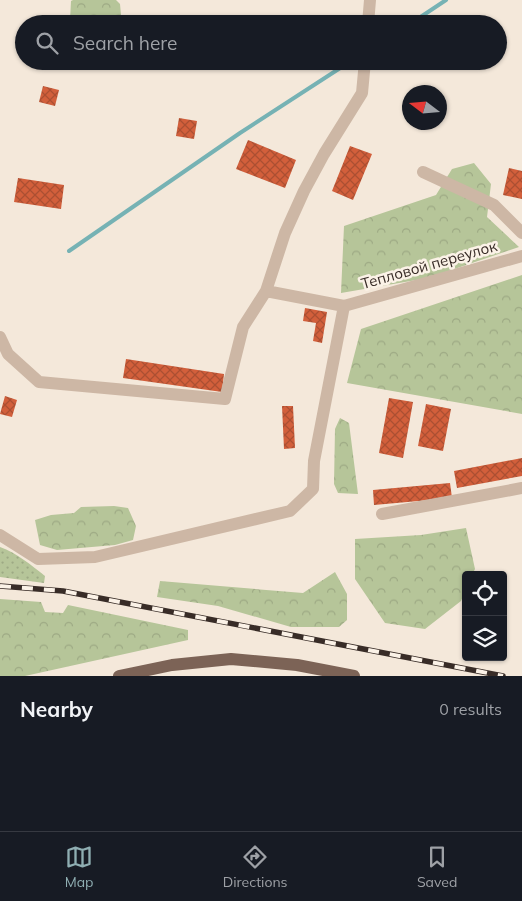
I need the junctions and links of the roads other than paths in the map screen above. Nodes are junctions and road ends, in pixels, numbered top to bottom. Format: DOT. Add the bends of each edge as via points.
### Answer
graph roads {
  1 [pos="372,2"];
  2 [pos="370,15"];
  3 [pos="364,70"];
  4 [pos="423,172"];
  5 [pos="522,232"];
  6 [pos="522,256"];
  7 [pos="266,292"];
  8 [pos="344,306"];
  9 [pos="0,336"];
  10 [pos="522,488"];
  11 [pos="382,514"];
  12 [pos="0,535"];
  13 [pos="119,676"];
  14 [pos="354,676"];
  1 -- 2 [label="street"];
  3 -- 7 [label="street" via="362,93 304,191 285,233"];
  4 -- 5 [label="street" via="494,205"];
  6 -- 8 [label="street, Тепловой переулок"];
  7 -- 8 [label="street"];
  7 -- 9 [label="street" via="243,327 225,399 39,382 8,354"];
  8 -- 12 [label="street" via="314,461 313,490 290,511 95,557 38,559"];
  10 -- 11 [label="street"];
  13 -- 14 [label="main road" via="172,665 231,659 297,665"];
}
